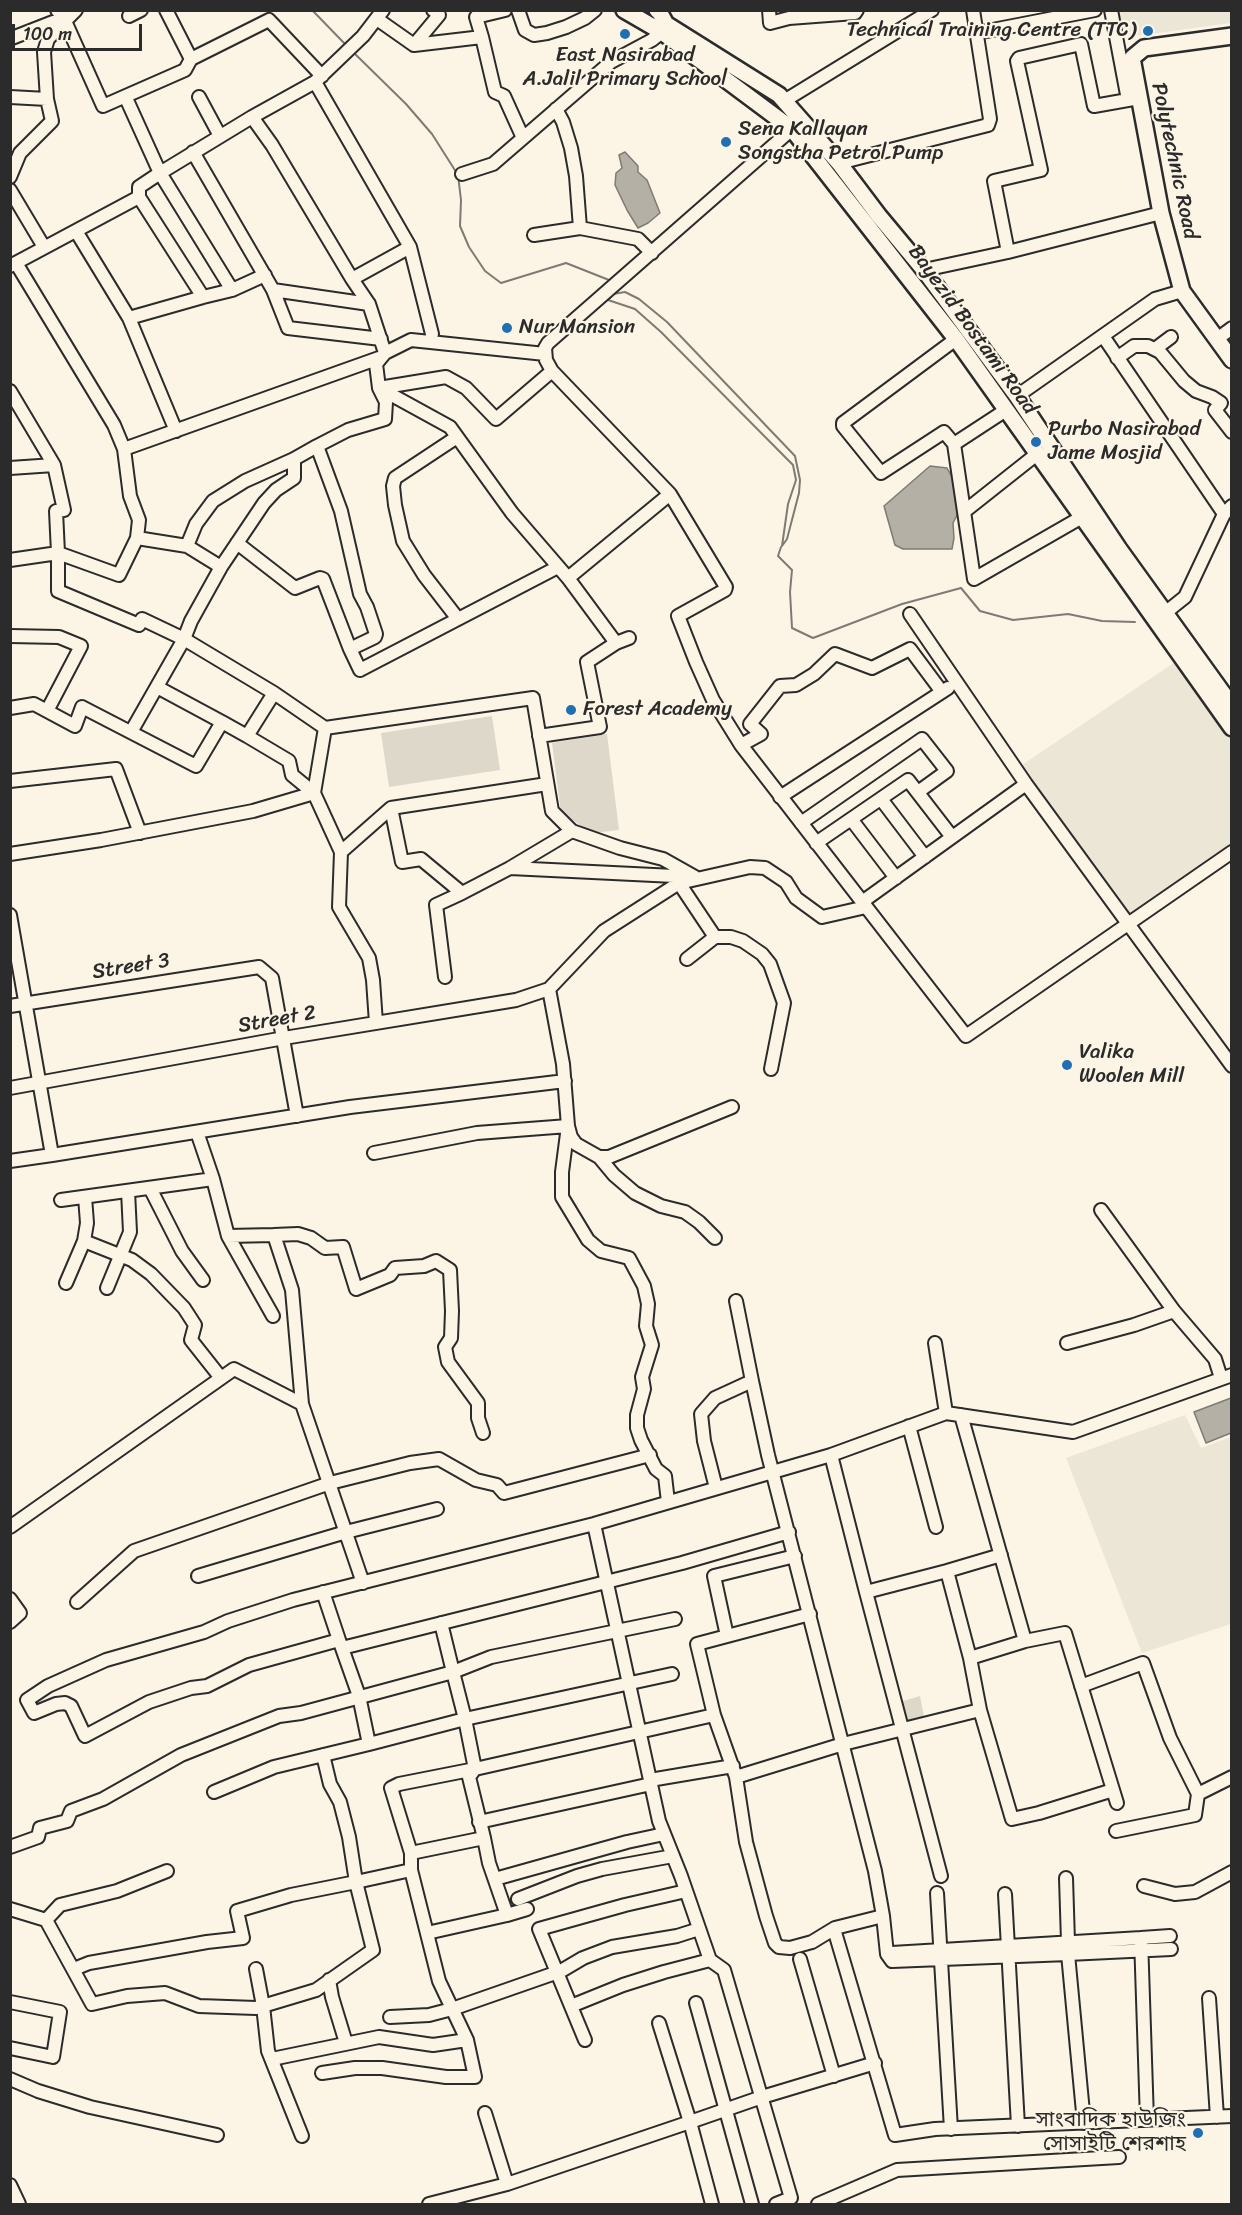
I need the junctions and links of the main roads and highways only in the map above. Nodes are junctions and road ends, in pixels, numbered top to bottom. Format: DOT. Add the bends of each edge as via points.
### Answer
graph roads {
  1 [pos="624,10"];
  2 [pos="632,10"];
  3 [pos="657,18"];
  4 [pos="1232,36"];
  5 [pos="1232,360"];
  6 [pos="1232,706"];
  7 [pos="1232,728"];
  1 -- 3 [label="main road, Bayezid Bostami Road"];
  2 -- 3 [label="main road"];
  3 -- 6 [label="main road, Bayezid Bostami Road" via="784,101 839,163 1017,396 1119,549"];
  3 -- 7 [label="main road, Bayezid Bostami Road" via="792,129 956,339"];
  4 -- 5 [label="main road, Polytechnic Road" via="1144,48 1132,58 1134,99 1182,291"];
}
